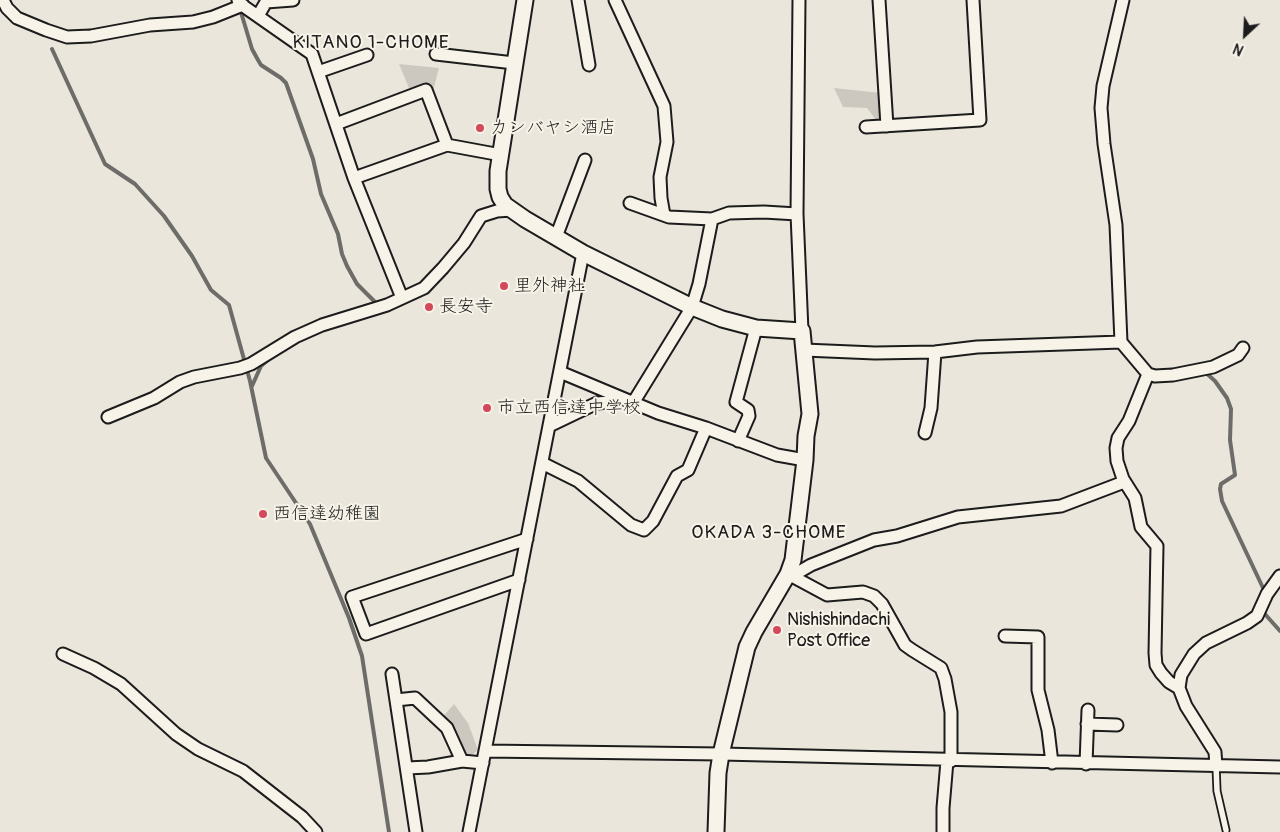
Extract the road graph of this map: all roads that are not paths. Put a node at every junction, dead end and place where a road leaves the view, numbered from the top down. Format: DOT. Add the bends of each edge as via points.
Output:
graph roads {
  1 [pos="3,0"];
  2 [pos="293,0"];
  3 [pos="524,0"];
  4 [pos="578,0"];
  5 [pos="615,0"];
  6 [pos="799,0"];
  7 [pos="879,0"];
  8 [pos="974,0"];
  9 [pos="1124,0"];
  10 [pos="241,3"];
  11 [pos="258,16"];
  12 [pos="367,54"];
  13 [pos="436,54"];
  14 [pos="514,63"];
  15 [pos="589,65"];
  16 [pos="318,72"];
  17 [pos="336,124"];
  18 [pos="887,126"];
  19 [pos="866,127"];
  20 [pos="447,145"];
  21 [pos="500,155"];
  22 [pos="585,160"];
  23 [pos="354,178"];
  24 [pos="630,203"];
  25 [pos="512,210"];
  26 [pos="797,214"];
  27 [pos="664,215"];
  28 [pos="712,219"];
  29 [pos="556,237"];
  30 [pos="584,253"];
  31 [pos="402,298"];
  32 [pos="692,307"];
  33 [pos="756,328"];
  34 [pos="802,331"];
  35 [pos="1121,342"];
  36 [pos="1243,348"];
  37 [pos="804,350"];
  38 [pos="935,352"];
  39 [pos="560,372"];
  40 [pos="1148,374"];
  41 [pos="621,398"];
  42 [pos="633,403"];
  43 [pos="108,417"];
  44 [pos="549,426"];
  45 [pos="706,428"];
  46 [pos="925,433"];
  47 [pos="738,440"];
  48 [pos="805,460"];
  49 [pos="542,463"];
  50 [pos="1124,482"];
  51 [pos="527,539"];
  52 [pos="790,575"];
  53 [pos="1280,576"];
  54 [pos="519,580"];
  55 [pos="1005,636"];
  56 [pos="63,654"];
  57 [pos="392,674"];
  58 [pos="1179,688"];
  59 [pos="396,700"];
  60 [pos="1088,710"];
  61 [pos="1088,724"];
  62 [pos="1117,726"];
  63 [pos="721,754"];
  64 [pos="484,757"];
  65 [pos="462,761"];
  66 [pos="949,761"];
  67 [pos="1052,763"];
  68 [pos="1086,764"];
  69 [pos="1216,766"];
  70 [pos="1280,767"];
  71 [pos="406,768"];
  72 [pos="1226,830"];
  73 [pos="316,832"];
  74 [pos="416,832"];
  75 [pos="469,832"];
  76 [pos="716,832"];
  77 [pos="943,832"];
  1 -- 10 [label="street" via="17,18 68,37 194,22"];
  2 -- 11 [label="street" via="266,2"];
  3 -- 14 [label="main road"];
  4 -- 15 [label="street"];
  5 -- 27 [label="street" via="664,106 668,142 660,178 660,198"];
  6 -- 26 [label="street"];
  7 -- 18 [label="street"];
  8 -- 18 [label="street" via="980,120"];
  9 -- 35 [label="street" via="1103,86 1101,108 1116,225"];
  10 -- 11 [label="street"];
  11 -- 16 [label="street" via="312,54"];
  12 -- 16 [label="street"];
  13 -- 14 [label="street"];
  14 -- 21 [label="main road"];
  16 -- 17 [label="street"];
  17 -- 20 [label="street" via="426,90"];
  17 -- 23 [label="street"];
  18 -- 19 [label="street"];
  20 -- 21 [label="street"];
  20 -- 23 [label="street"];
  21 -- 25 [label="main road" via="498,189 500,197"];
  22 -- 29 [label="street"];
  23 -- 31 [label="street"];
  24 -- 27 [label="street"];
  25 -- 29 [label="main road"];
  25 -- 31 [label="street" via="481,216 464,243 424,288"];
  26 -- 28 [label="street" via="729,213"];
  26 -- 34 [label="street"];
  27 -- 28 [label="street"];
  28 -- 32 [label="street"];
  29 -- 30 [label="main road"];
  30 -- 32 [label="main road"];
  30 -- 39 [label="street"];
  31 -- 43 [label="street" via="322,325 251,364 180,382 154,398"];
  32 -- 33 [label="main road"];
  32 -- 42 [label="street"];
  33 -- 34 [label="main road"];
  33 -- 47 [label="street" via="736,402 748,410 749,416"];
  34 -- 37 [label="main road"];
  35 -- 38 [label="street" via="977,347"];
  35 -- 40 [label="street"];
  36 -- 40 [label="street" via="1238,355 1213,367 1173,375"];
  37 -- 38 [label="street"];
  37 -- 48 [label="main road" via="810,414"];
  38 -- 46 [label="street" via="931,408"];
  39 -- 41 [label="street"];
  39 -- 44 [label="street"];
  40 -- 50 [label="street" via="1129,421 1118,438 1116,461"];
  41 -- 42 [label="street"];
  41 -- 44 [label="street" via="597,403"];
  42 -- 45 [label="street"];
  44 -- 49 [label="street"];
  45 -- 47 [label="street"];
  45 -- 49 [label="street" via="688,470 677,476 653,521 644,530 631,525 578,481"];
  47 -- 48 [label="street" via="777,456"];
  48 -- 52 [label="main road"];
  49 -- 51 [label="street"];
  50 -- 52 [label="street" via="1061,506 958,517 874,540"];
  50 -- 58 [label="street" via="1135,498 1141,527 1157,546 1156,665 1169,682"];
  51 -- 54 [label="street"];
  51 -- 54 [label="street" via="352,597 366,634"];
  52 -- 63 [label="main road" via="748,647"];
  52 -- 66 [label="street" via="827,595 863,592 874,596 905,645 941,668 951,712"];
  53 -- 58 [label="street" via="1257,616 1206,643 1194,654 1182,675"];
  54 -- 64 [label="street"];
  55 -- 67 [label="street" via="1038,637 1038,690"];
  56 -- 73 [label="street" via="121,684 176,734 243,771 302,817"];
  57 -- 59 [label="street"];
  58 -- 69 [label="street" via="1186,706 1215,752"];
  59 -- 65 [label="street" via="415,698 447,728"];
  59 -- 71 [label="street"];
  60 -- 61 [label="street"];
  61 -- 62 [label="street"];
  61 -- 68 [label="street"];
  63 -- 64 [label="street"];
  63 -- 66 [label="street"];
  63 -- 76 [label="main road"];
  64 -- 65 [label="street"];
  64 -- 75 [label="street"];
  65 -- 71 [label="street"];
  66 -- 67 [label="street"];
  66 -- 77 [label="street"];
  67 -- 68 [label="street"];
  68 -- 69 [label="street"];
  69 -- 70 [label="street"];
  69 -- 72 [label="lane" via="1217,792"];
  71 -- 74 [label="street"];
}
